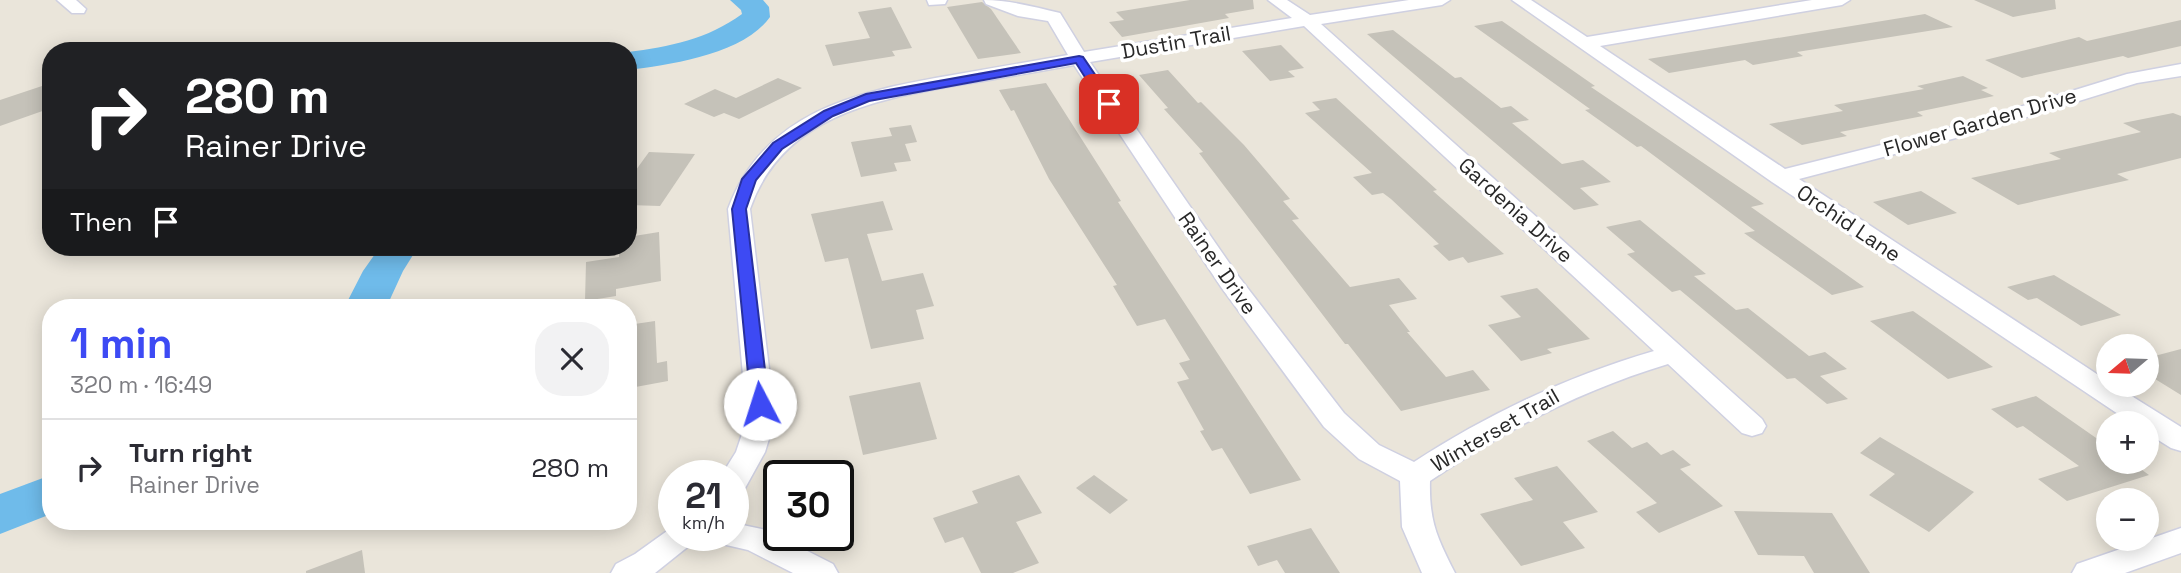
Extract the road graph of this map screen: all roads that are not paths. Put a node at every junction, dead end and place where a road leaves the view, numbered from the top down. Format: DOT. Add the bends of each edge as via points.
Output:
graph roads {
  1 [pos="992,0"];
  2 [pos="1276,0"];
  3 [pos="1442,0"];
  4 [pos="1520,0"];
  5 [pos="1842,0"];
  6 [pos="1055,9"];
  7 [pos="1309,22"];
  8 [pos="1583,43"];
  9 [pos="1079,59"];
  10 [pos="2181,70"];
  11 [pos="1780,177"];
  12 [pos="1673,354"];
  13 [pos="1752,426"];
  14 [pos="2181,441"];
  15 [pos="745,460"];
  16 [pos="1415,476"];
  17 [pos="749,538"];
  18 [pos="2181,540"];
  19 [pos="661,551"];
  20 [pos="627,573"];
  21 [pos="822,573"];
  22 [pos="1439,573"];
  23 [pos="2088,573"];
  1 -- 6 [label="street" via="1024,12"];
  2 -- 7 [label="street, Gardenia Drive"];
  3 -- 7 [label="street, Dustin Trail"];
  4 -- 8 [label="street, Orchid Lane"];
  5 -- 8 [label="street"];
  6 -- 9 [label="street, Rainer Drive"];
  7 -- 9 [label="street, Dustin Trail"];
  7 -- 12 [label="street, Gardenia Drive"];
  8 -- 11 [label="street, Orchid Lane"];
  9 -- 15 [label="street, Dustin Trail" via="866,98 802,128 761,163 743,191 739,209 761,419"];
  9 -- 16 [label="street, Rainer Drive" via="1230,282 1334,419 1368,452"];
  10 -- 11 [label="street, Flower Garden Drive" via="2134,78 1968,129"];
  11 -- 14 [label="street, Orchid Lane"];
  12 -- 13 [label="street, Gardenia Drive"];
  12 -- 16 [label="street, Winterset Trail" via="1563,391 1448,453"];
  16 -- 22 [label="street, Winterset Trail" via="1414,521 1423,549"];
  17 -- 21 [label="street"];
  18 -- 23 [label="street"];
  19 -- 20 [label="street"];
}
